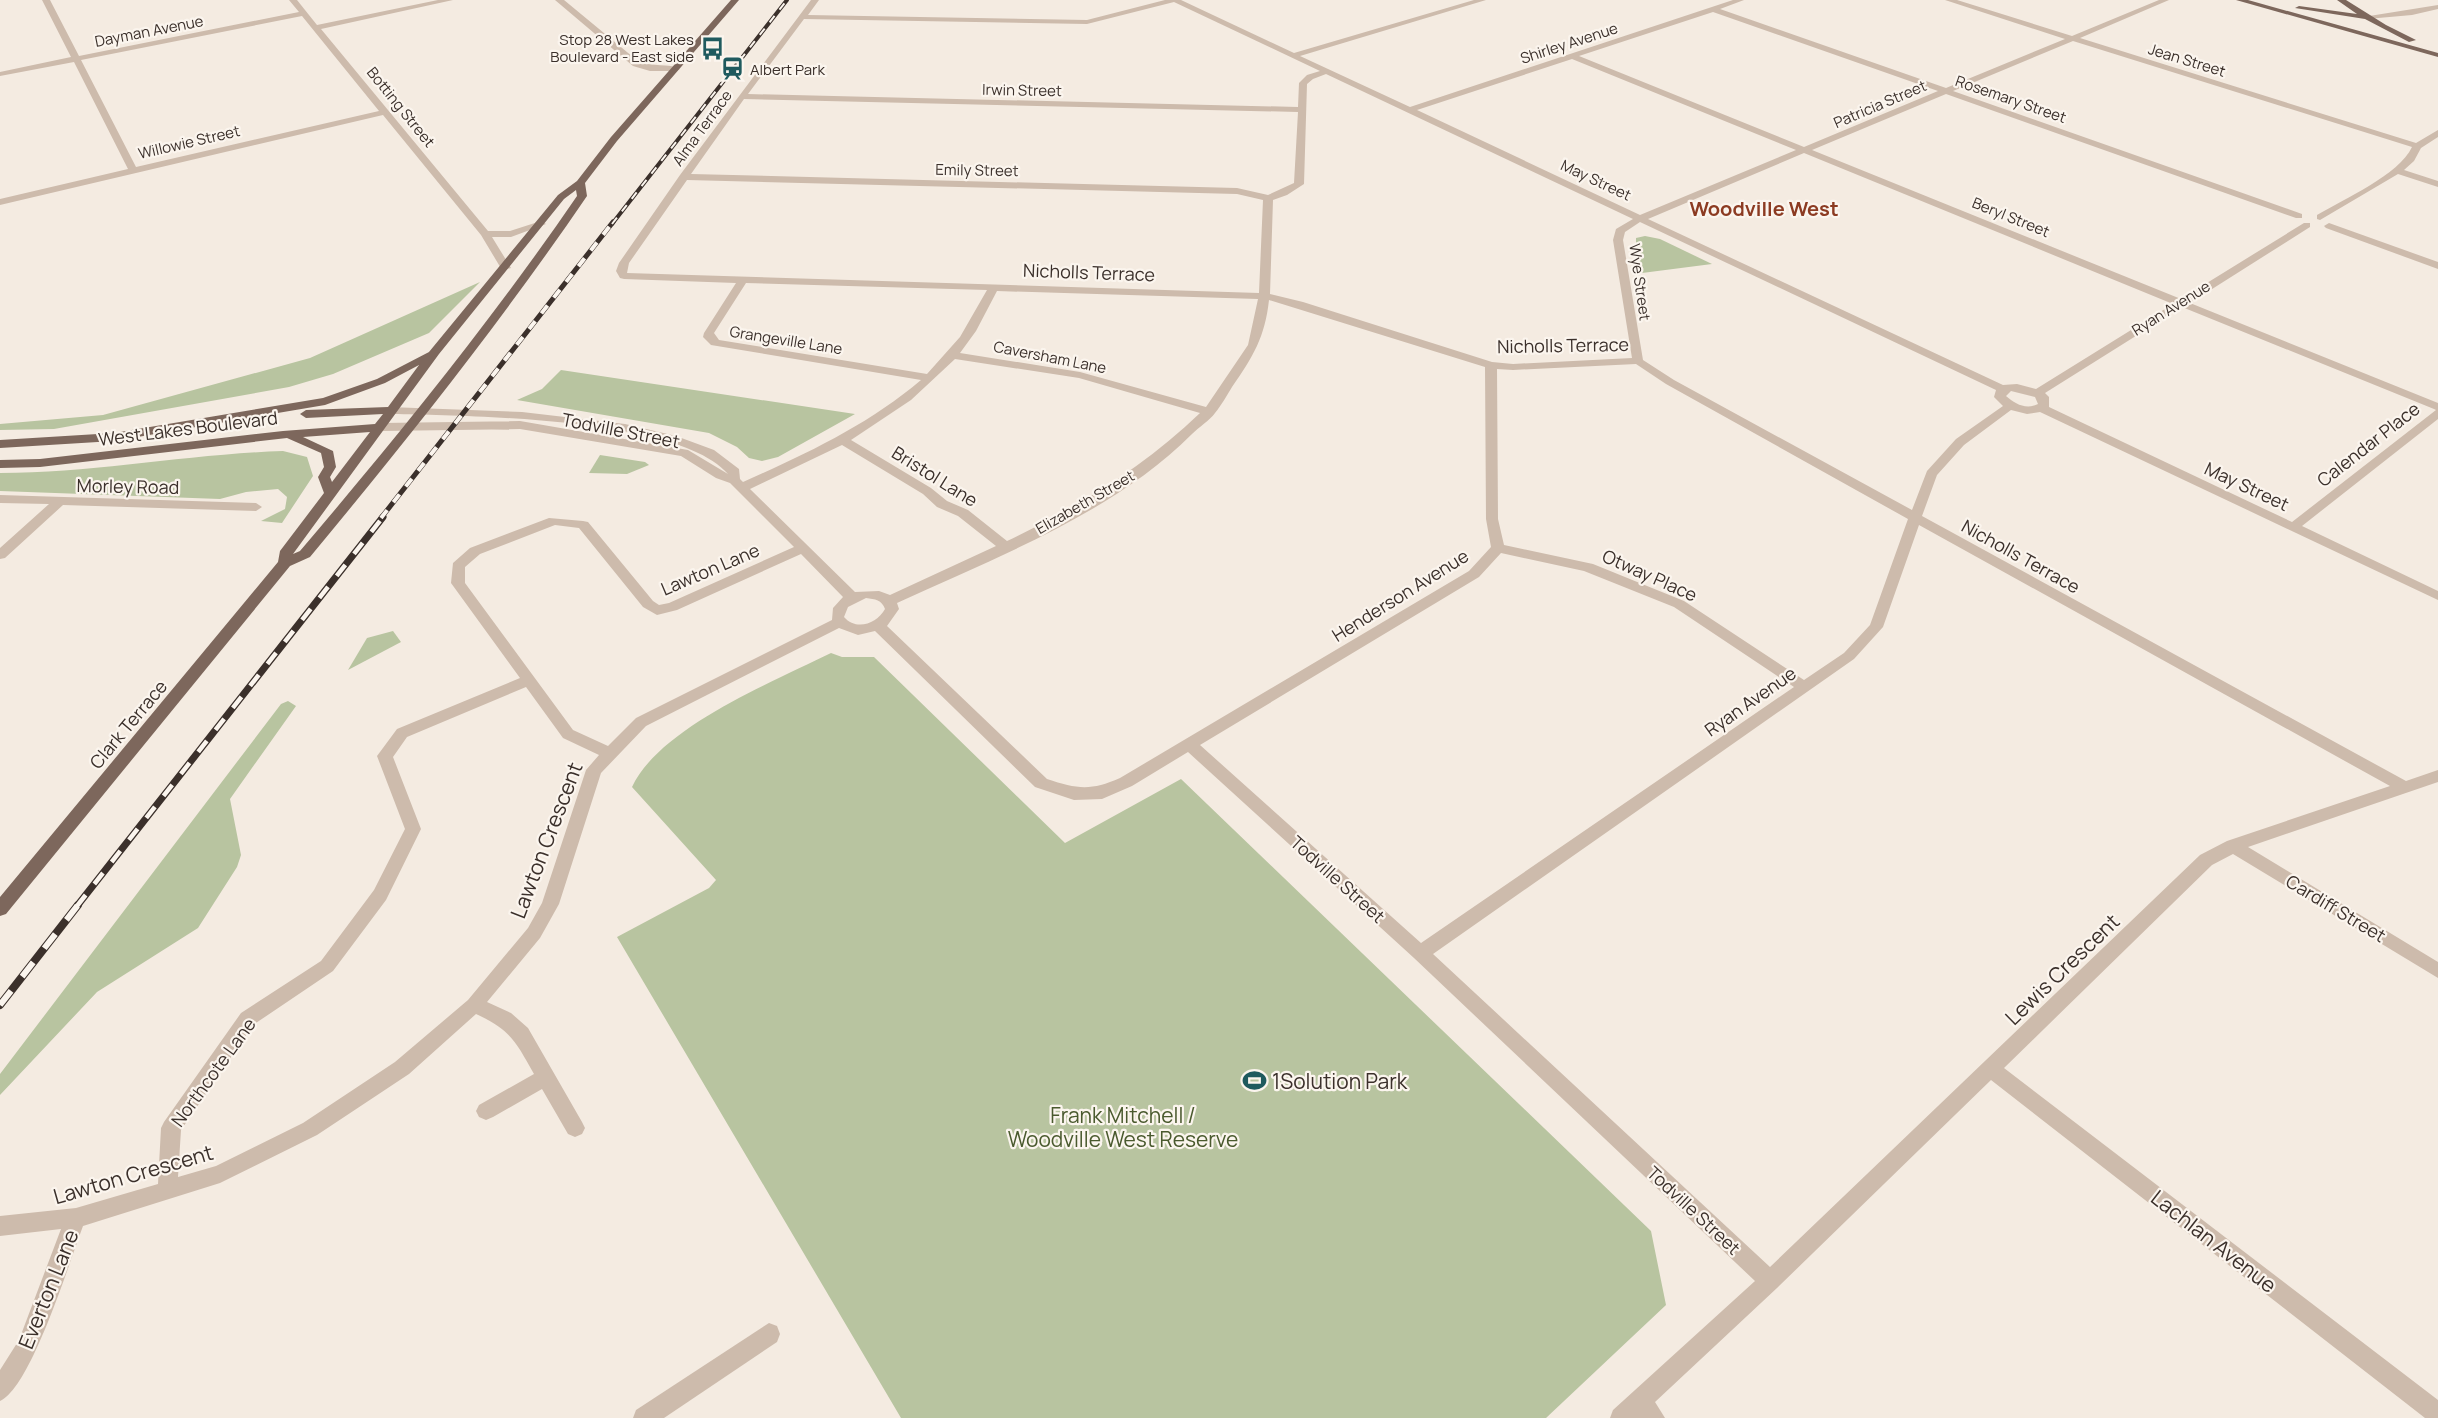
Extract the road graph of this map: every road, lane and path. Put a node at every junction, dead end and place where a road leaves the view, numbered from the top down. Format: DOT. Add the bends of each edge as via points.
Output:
graph roads {
  1 [pos="46,0"];
  2 [pos="293,0"];
  3 [pos="449,0"];
  4 [pos="559,0"];
  5 [pos="735,0"];
  6 [pos="815,0"];
  7 [pos="1174,0"];
  8 [pos="1482,0"];
  9 [pos="1717,0"];
  10 [pos="1740,0"];
  11 [pos="1949,0"];
  12 [pos="2165,0"];
  13 [pos="2240,0"];
  14 [pos="2263,0"];
  15 [pos="2338,2"];
  16 [pos="1728,4"];
  17 [pos="2293,7"];
  18 [pos="2438,7"];
  19 [pos="1713,9"];
  20 [pos="2281,12"];
  21 [pos="304,13"];
  22 [pos="2350,15"];
  23 [pos="802,17"];
  24 [pos="2371,19"];
  25 [pos="2358,21"];
  26 [pos="317,27"];
  27 [pos="2072,38"];
  28 [pos="2438,47"];
  29 [pos="2415,49"];
  30 [pos="2438,55"];
  31 [pos="1291,56"];
  32 [pos="1572,56"];
  33 [pos="76,59"];
  34 [pos="676,69"];
  35 [pos="1325,72"];
  36 [pos="0,74"];
  37 [pos="1945,91"];
  38 [pos="742,96"];
  39 [pos="1302,110"];
  40 [pos="1407,111"];
  41 [pos="385,112"];
  42 [pos="2438,133"];
  43 [pos="2417,146"];
  44 [pos="1804,150"];
  45 [pos="133,170"];
  46 [pos="2397,171"];
  47 [pos="683,177"];
  48 [pos="580,183"];
  49 [pos="2438,183"];
  50 [pos="1268,198"];
  51 [pos="0,201"];
  52 [pos="2299,216"];
  53 [pos="2320,217"];
  54 [pos="1639,219"];
  55 [pos="541,224"];
  56 [pos="2307,225"];
  57 [pos="2328,226"];
  58 [pos="485,234"];
  59 [pos="2438,266"];
  60 [pos="506,268"];
  61 [pos="624,276"];
  62 [pos="743,279"];
  63 [pos="993,288"];
  64 [pos="1265,296"];
  65 [pos="2180,302"];
  66 [pos="435,352"];
  67 [pos="952,355"];
  68 [pos="1638,361"];
  69 [pos="1491,365"];
  70 [pos="929,378"];
  71 [pos="2003,390"];
  72 [pos="2037,393"];
  73 [pos="2011,405"];
  74 [pos="2438,407"];
  75 [pos="2041,408"];
  76 [pos="393,410"];
  77 [pos="425,411"];
  78 [pos="1210,412"];
  79 [pos="489,413"];
  80 [pos="2438,413"];
  81 [pos="230,418"];
  82 [pos="481,423"];
  83 [pos="413,426"];
  84 [pos="381,427"];
  85 [pos="283,435"];
  86 [pos="843,440"];
  87 [pos="0,444"];
  88 [pos="0,464"];
  89 [pos="738,484"];
  90 [pos="329,491"];
  91 [pos="0,499"];
  92 [pos="59,502"];
  93 [pos="255,507"];
  94 [pos="1915,518"];
  95 [pos="2293,527"];
  96 [pos="1004,546"];
  97 [pos="1498,548"];
  98 [pos="802,549"];
  99 [pos="0,555"];
  100 [pos="285,563"];
  101 [pos="2438,596"];
  102 [pos="852,597"];
  103 [pos="889,601"];
  104 [pos="840,622"];
  105 [pos="878,626"];
  106 [pos="530,680"];
  107 [pos="1804,687"];
  108 [pos="1190,745"];
  109 [pos="608,753"];
  110 [pos="2438,776"];
  111 [pos="2404,787"];
  112 [pos="2233,846"];
  113 [pos="0,909"];
  114 [pos="1420,953"];
  115 [pos="2438,970"];
  116 [pos="474,1005"];
  117 [pos="1990,1069"];
  118 [pos="546,1077"];
  119 [pos="486,1111"];
  120 [pos="575,1128"];
  121 [pos="168,1192"];
  122 [pos="76,1218"];
  123 [pos="0,1226"];
  124 [pos="1770,1281"];
  125 [pos="769,1334"];
  126 [pos="0,1390"];
  127 [pos="1639,1401"];
  128 [pos="2438,1414"];
  129 [pos="644,1418"];
  130 [pos="1621,1418"];
  131 [pos="1654,1418"];
  1 -- 33 [label="street"];
  2 -- 21 [label="street, Botting Street"];
  3 -- 26 [label="street"];
  4 -- 34 [label="street" via="636,64 650,69"];
  5 -- 34 [label="main road, West Lakes Boulevard"];
  6 -- 23 [label="street, Alma Terrace"];
  7 -- 23 [label="street" via="1087,22"];
  7 -- 31 [label="street, May Street"];
  8 -- 31 [label="street"];
  9 -- 16 [label="street"];
  10 -- 16 [label="street, Shirley Avenue"];
  11 -- 27 [label="street, Jean Street"];
  12 -- 27 [label="street, Patricia Street"];
  13 -- 20 [label="main road"];
  14 -- 17 [label="main road"];
  15 -- 17 [label="main road"];
  15 -- 22 [label="main road"];
  15 -- 24 [label="main road"];
  16 -- 19 [label="street, Shirley Avenue"];
  17 -- 22 [label="main road"];
  18 -- 24 [label="street" via="2407,16"];
  19 -- 32 [label="street, Shirley Avenue"];
  19 -- 37 [label="street, Rosemary Street"];
  20 -- 25 [label="main road"];
  20 -- 29 [label="main road"];
  21 -- 26 [label="street, Botting Street"];
  21 -- 33 [label="street, Dayman Avenue"];
  22 -- 24 [label="main road"];
  22 -- 25 [label="main road"];
  23 -- 38 [label="street, Alma Terrace"];
  24 -- 25 [label="main road"];
  24 -- 28 [label="main road" via="2397,34"];
  25 -- 29 [label="main road"];
  26 -- 41 [label="street, Botting Street"];
  27 -- 37 [label="street, Patricia Street"];
  27 -- 43 [label="street, Jean Street"];
  29 -- 30 [label="main road"];
  31 -- 35 [label="street, May Street"];
  32 -- 40 [label="street, Shirley Avenue"];
  32 -- 44 [label="street, Beryl Street"];
  33 -- 36 [label="street, Dayman Avenue"];
  33 -- 45 [label="street"];
  34 -- 48 [label="main road, West Lakes Boulevard"];
  35 -- 39 [label="street" via="1303,83"];
  35 -- 40 [label="street, May Street"];
  37 -- 44 [label="street, Patricia Street"];
  37 -- 52 [label="street, Rosemary Street"];
  38 -- 39 [label="street, Irwin Street"];
  38 -- 47 [label="street, Alma Terrace"];
  39 -- 50 [label="street" via="1299,183"];
  40 -- 54 [label="street, May Street"];
  41 -- 45 [label="street, Willowie Street"];
  41 -- 58 [label="street, Botting Street"];
  42 -- 43 [label="street"];
  43 -- 46 [label="street"];
  44 -- 54 [label="street, Patricia Street"];
  44 -- 65 [label="street, Beryl Street"];
  45 -- 51 [label="street, Willowie Street"];
  46 -- 49 [label="street"];
  46 -- 53 [label="street"];
  47 -- 50 [label="street, Emily Street" via="1241,191"];
  47 -- 61 [label="street, Alma Terrace" via="624,263"];
  48 -- 55 [label="main road, West Lakes Boulevard" via="561,197"];
  48 -- 77 [label="main road, West Lakes Boulevard" via="582,196 545,252"];
  50 -- 64 [label="street, Elizabeth Street"];
  52 -- 53 [label="street"];
  52 -- 56 [label="street" via="2299,221"];
  53 -- 57 [label="street"];
  54 -- 68 [label="street, Wye Street" via="1620,231 1618,240"];
  54 -- 71 [label="street, May Street"];
  55 -- 58 [label="street" via="511,234"];
  55 -- 60 [label="main road, West Lakes Boulevard"];
  56 -- 57 [label="street"];
  56 -- 65 [label="street, Ryan Avenue"];
  57 -- 59 [label="street"];
  58 -- 60 [label="street, Botting Street"];
  60 -- 66 [label="main road, West Lakes Boulevard"];
  61 -- 62 [label="street, Nicholls Terrace"];
  62 -- 63 [label="street, Nicholls Terrace"];
  62 -- 70 [label="street, Grangeville Lane" via="709,333 714,343"];
  63 -- 64 [label="street, Nicholls Terrace"];
  63 -- 67 [label="street"];
  64 -- 69 [label="street, Nicholls Terrace"];
  64 -- 78 [label="street, Elizabeth Street" via="1254,343 1228,390"];
  65 -- 72 [label="street, Ryan Avenue"];
  65 -- 74 [label="street, Beryl Street"];
  66 -- 76 [label="main road, West Lakes Boulevard"];
  66 -- 81 [label="main road, West Lakes Boulevard" via="381,381 326,401"];
  67 -- 70 [label="street"];
  67 -- 78 [label="street, Caversham Lane" via="1080,375"];
  68 -- 69 [label="street, Nicholls Terrace"];
  68 -- 94 [label="street, Nicholls Terrace"];
  69 -- 97 [label="street" via="1492,519"];
  70 -- 86 [label="street"];
  71 -- 72 [label="street" via="2014,387"];
  71 -- 73 [label="street" via="2000,397"];
  72 -- 75 [label="street" via="2045,402"];
  73 -- 75 [label="street, May Street" via="2028,410"];
  73 -- 94 [label="street, Ryan Avenue" via="1960,442 1931,474"];
  75 -- 95 [label="street, May Street"];
  76 -- 77 [label="street, West Lakes Boulevard"];
  76 -- 81 [label="main road, West Lakes Boulevard" via="320,412 252,423"];
  76 -- 84 [label="main road, West Lakes Boulevard"];
  77 -- 79 [label="street, West Lakes Boulevard"];
  77 -- 83 [label="main road, West Lakes Boulevard"];
  78 -- 96 [label="street, Elizabeth Street" via="1125,482"];
  79 -- 89 [label="street, Todville Street" via="543,416 696,444 724,459 735,472"];
  80 -- 95 [label="street, Calendar Place"];
  81 -- 87 [label="main road, West Lakes Boulevard" via="114,437"];
  82 -- 83 [label="street, West Lakes Boulevard"];
  82 -- 89 [label="street, Todville Street" via="538,427 684,453 699,459 718,477"];
  83 -- 84 [label="street, West Lakes Boulevard"];
  83 -- 100 [label="main road, Clark Terrace" via="305,554"];
  84 -- 85 [label="main road, West Lakes Boulevard"];
  84 -- 90 [label="main road, Clark Terrace"];
  85 -- 88 [label="main road, West Lakes Boulevard" via="40,464"];
  85 -- 90 [label="main road" via="327,451 330,467 324,477"];
  86 -- 89 [label="street"];
  86 -- 96 [label="street, Bristol Lane" via="927,490 942,504 966,515"];
  89 -- 98 [label="street, Todville Street"];
  90 -- 100 [label="main road, Clark Terrace" via="287,551"];
  91 -- 92 [label="street, Morley Road"];
  92 -- 93 [label="street, Morley Road"];
  92 -- 99 [label="street"];
  94 -- 107 [label="street, Ryan Avenue" via="1876,627 1849,656"];
  94 -- 111 [label="street, Nicholls Terrace"];
  95 -- 101 [label="street, May Street"];
  96 -- 103 [label="street, Elizabeth Street"];
  97 -- 107 [label="street, Otway Place" via="1588,567 1679,604"];
  97 -- 108 [label="street, Henderson Avenue" via="1474,574"];
  98 -- 102 [label="street, Todville Street"];
  98 -- 106 [label="street, Lawton Lane" via="672,607 657,610 583,525 554,521 475,551 458,566 458,583"];
  100 -- 113 [label="main road, Clark Terrace"];
  102 -- 103 [label="street" via="870,594"];
  102 -- 104 [label="street" via="837,611"];
  103 -- 105 [label="street" via="892,612"];
  104 -- 105 [label="street" via="858,629"];
  104 -- 109 [label="street" via="641,722"];
  105 -- 108 [label="street" via="1041,783 1074,794 1102,794"];
  106 -- 109 [label="street, Lawton Crescent" via="568,734"];
  106 -- 121 [label="street, Northcote Lane" via="402,733 385,756 413,829 380,895 327,966 247,1019 171,1128"];
  107 -- 114 [label="street, Ryan Avenue"];
  108 -- 114 [label="street, Todville Street"];
  109 -- 116 [label="street, Lawton Crescent" via="594,770 550,904 534,933"];
  110 -- 111 [label="street, Lewis Crescent"];
  111 -- 112 [label="street, Lewis Crescent"];
  112 -- 115 [label="street, Cardiff Street"];
  112 -- 117 [label="street, Lewis Crescent" via="2206,860"];
  114 -- 124 [label="street, Todville Street"];
  116 -- 118 [label="street" via="505,1019 521,1034"];
  116 -- 121 [label="street, Lawton Crescent" via="402,1068 310,1129 220,1174"];
  117 -- 124 [label="street, Lewis Crescent"];
  117 -- 128 [label="street, Lachlan Avenue"];
  118 -- 119 [label="street"];
  118 -- 120 [label="street"];
  121 -- 122 [label="street, Lawton Crescent"];
  122 -- 123 [label="street, Lawton Crescent"];
  122 -- 126 [label="street, Everton Lane" via="27,1347"];
  124 -- 127 [label="street, Lewis Crescent"];
  125 -- 129 [label="street"];
  127 -- 130 [label="street, Lewis Crescent"];
  127 -- 131 [label="street"];
}
